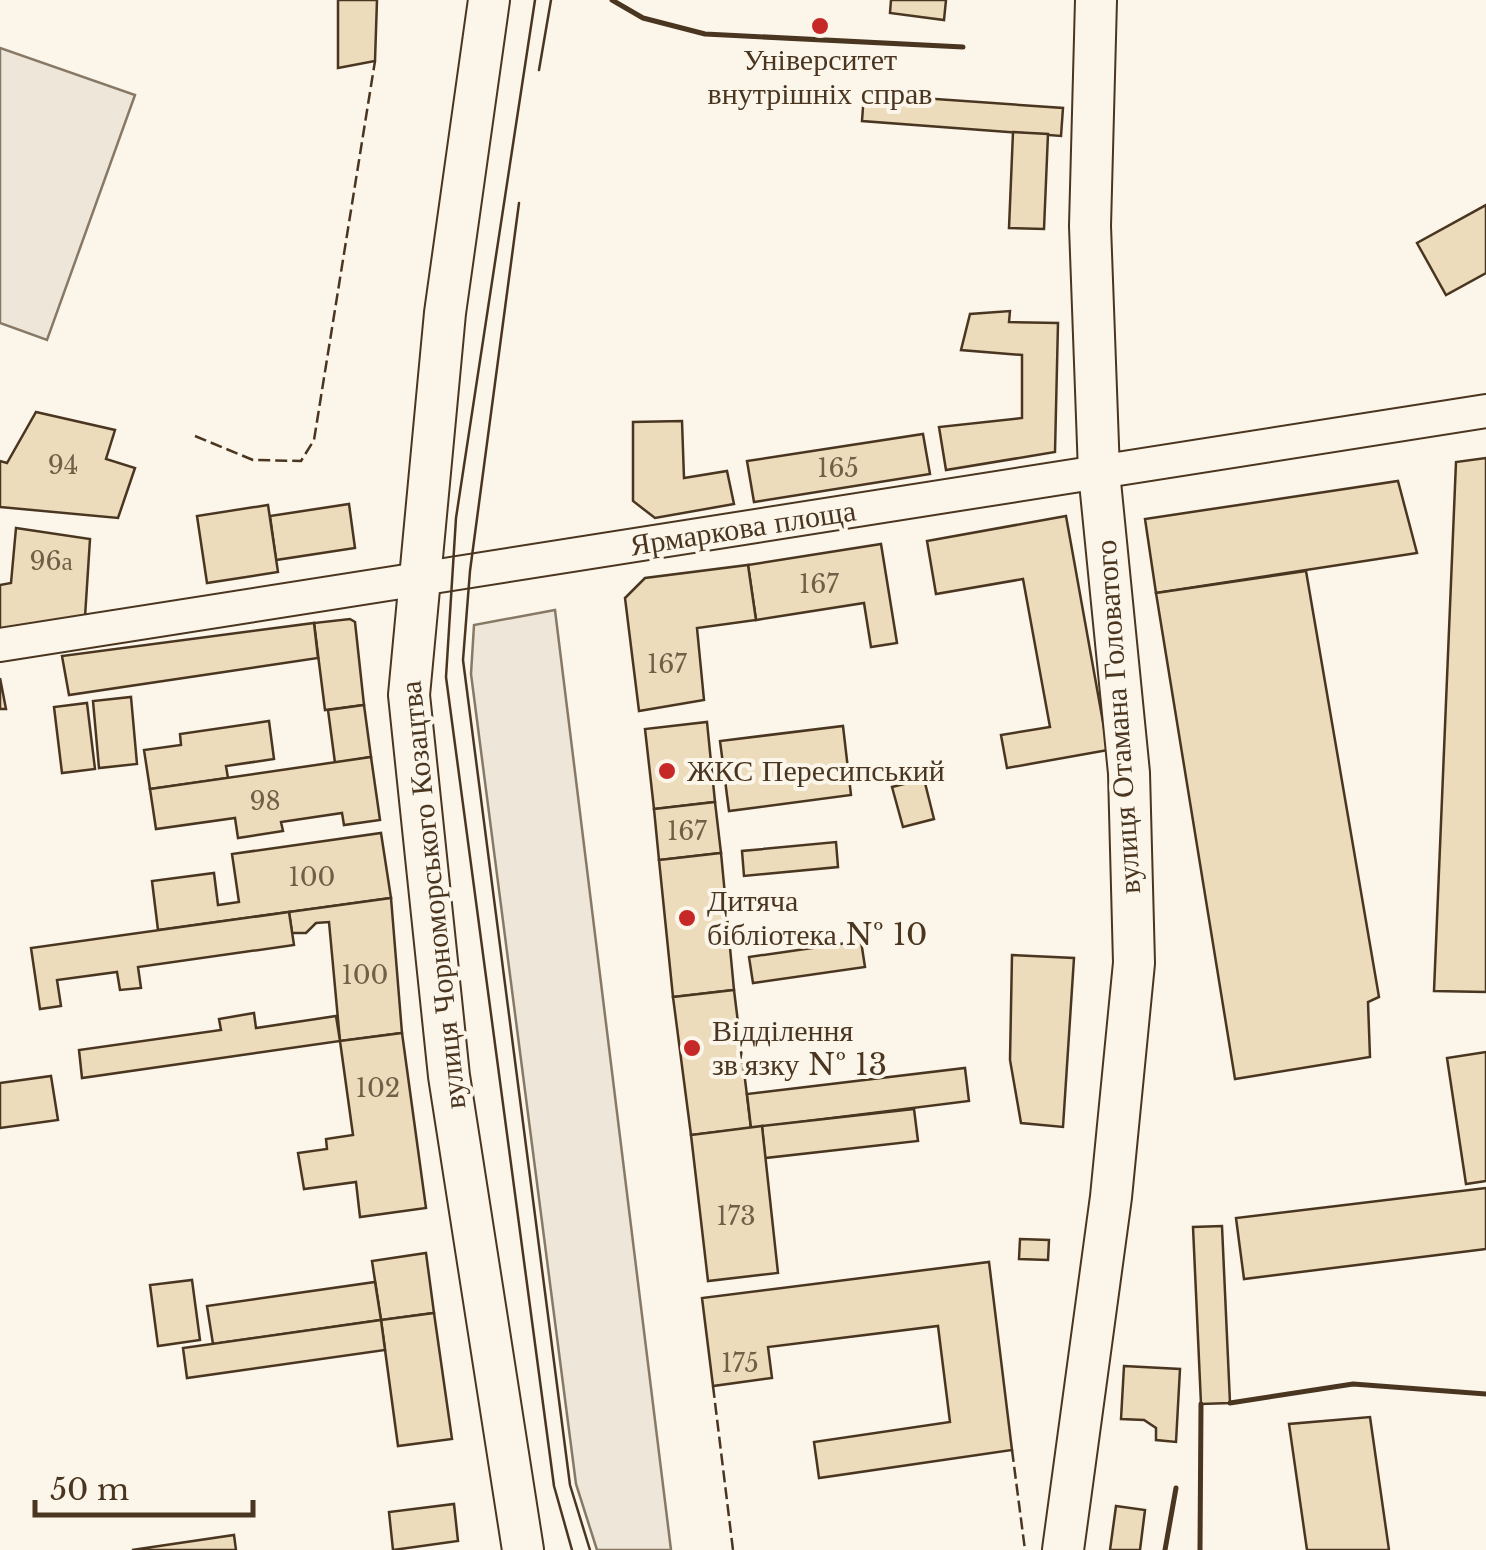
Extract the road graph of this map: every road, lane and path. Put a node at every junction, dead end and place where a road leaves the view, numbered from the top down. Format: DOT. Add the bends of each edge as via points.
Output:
graph roads {
  1 [pos="489,0"];
  2 [pos="1096,0"];
  3 [pos="1486,412"];
  4 [pos="1098,472"];
  5 [pos="418,578"];
  6 [pos="0,645"];
  7 [pos="523,1550"];
  8 [pos="1063,1550"];
  1 -- 5 [label="main road, вулиця Чорноморського Козацтва"];
  2 -- 4 [label="main road, вулиця Отамана Головатого" via="1090,226"];
  3 -- 4 [label="street, Ярмаркова площа"];
  4 -- 5 [label="street, Ярмаркова площа"];
  4 -- 8 [label="main road, вулиця Отамана Головатого" via="1129,773 1134,963 1111,1197"];
  5 -- 6 [label="street, Ярмаркова площа"];
  5 -- 7 [label="main road, вулиця Чорноморського Козацтва" via="409,695 449,1076"];
}
